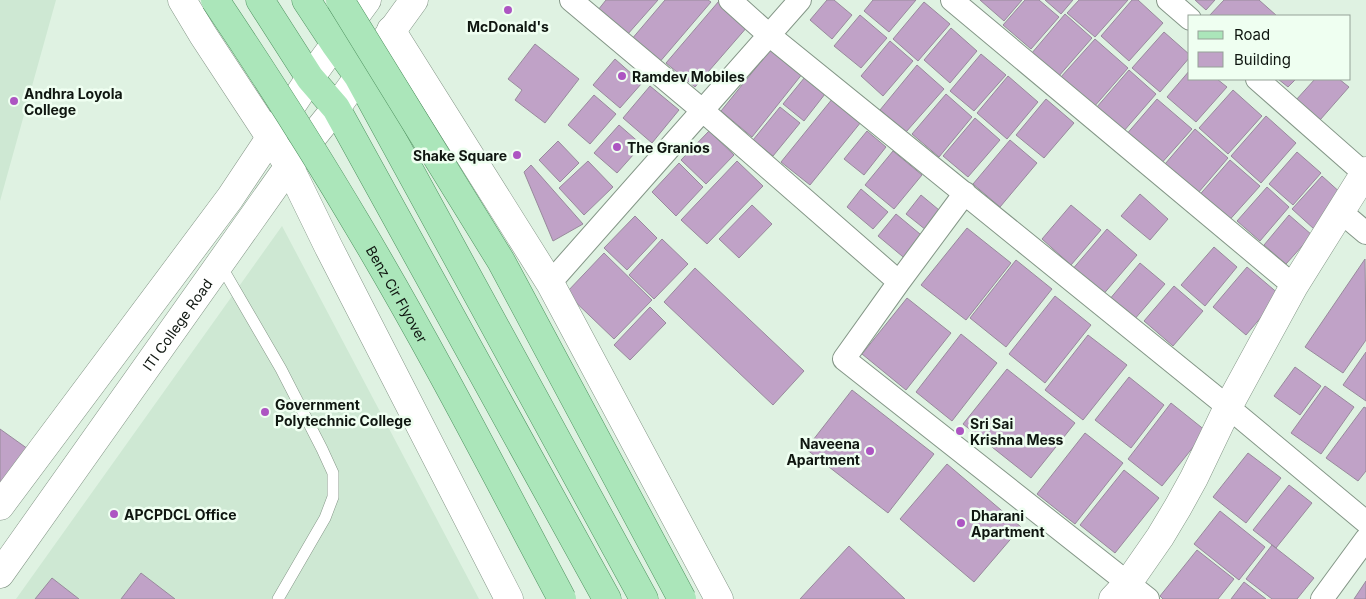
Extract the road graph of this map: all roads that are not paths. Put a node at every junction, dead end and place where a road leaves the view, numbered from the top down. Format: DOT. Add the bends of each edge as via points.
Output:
graph roads {
  1 [pos="182,0"];
  2 [pos="216,0"];
  3 [pos="260,0"];
  4 [pos="306,0"];
  5 [pos="340,0"];
  6 [pos="367,0"];
  7 [pos="414,0"];
  8 [pos="571,0"];
  9 [pos="730,0"];
  10 [pos="800,0"];
  11 [pos="952,0"];
  12 [pos="1168,0"];
  13 [pos="1188,17"];
  14 [pos="392,30"];
  15 [pos="769,35"];
  16 [pos="335,44"];
  17 [pos="358,76"];
  18 [pos="310,78"];
  19 [pos="1258,80"];
  20 [pos="336,108"];
  21 [pos="702,110"];
  22 [pos="270,137"];
  23 [pos="289,166"];
  24 [pos="1365,172"];
  25 [pos="965,193"];
  26 [pos="1340,212"];
  27 [pos="1366,233"];
  28 [pos="220,263"];
  29 [pos="899,282"];
  30 [pos="550,283"];
  31 [pos="1294,286"];
  32 [pos="1228,407"];
  33 [pos="0,506"];
  34 [pos="1366,522"];
  35 [pos="1366,539"];
  36 [pos="0,574"];
  37 [pos="1129,594"];
  38 [pos="278,599"];
  39 [pos="509,599"];
  40 [pos="562,599"];
  41 [pos="607,599"];
  42 [pos="644,599"];
  43 [pos="682,599"];
  44 [pos="719,599"];
  45 [pos="1322,599"];
  1 -- 22 [label="street"];
  2 -- 40 [label="main road, Benz Cir Flyover, bridge" via="357,224 439,367"];
  3 -- 18 [label="main road"];
  4 -- 16 [label="main road"];
  5 -- 43 [label="main road, bridge" via="501,261"];
  6 -- 16 [label="street"];
  7 -- 14 [label="street, ITI College Road"];
  8 -- 21 [label="street"];
  9 -- 15 [label="street"];
  10 -- 15 [label="street"];
  11 -- 31 [label="street"];
  12 -- 13 [label="street"];
  14 -- 17 [label="street, ITI College Road"];
  14 -- 30 [label="street"];
  15 -- 21 [label="street"];
  15 -- 25 [label="street"];
  16 -- 17 [label="main road"];
  16 -- 18 [label="street"];
  17 -- 20 [label="street, ITI College Road"];
  17 -- 42 [label="main road"];
  18 -- 20 [label="main road"];
  18 -- 22 [label="street"];
  19 -- 24 [label="street"];
  20 -- 23 [label="street, ITI College Road"];
  20 -- 41 [label="main road"];
  21 -- 29 [label="street"];
  21 -- 30 [label="street"];
  22 -- 23 [label="street"];
  22 -- 33 [label="street" via="230,198"];
  23 -- 28 [label="street, ITI College Road"];
  23 -- 39 [label="street"];
  24 -- 26 [label="street"];
  25 -- 29 [label="street"];
  25 -- 32 [label="street"];
  26 -- 27 [label="street"];
  26 -- 31 [label="street"];
  28 -- 36 [label="street, ITI College Road"];
  28 -- 38 [label="lane" via="281,368 333,473 334,497 325,518"];
  29 -- 37 [label="street" via="844,359"];
  30 -- 44 [label="street"];
  31 -- 32 [label="street"];
  32 -- 34 [label="street"];
  32 -- 37 [label="street" via="1194,478"];
  35 -- 45 [label="street"];
}
